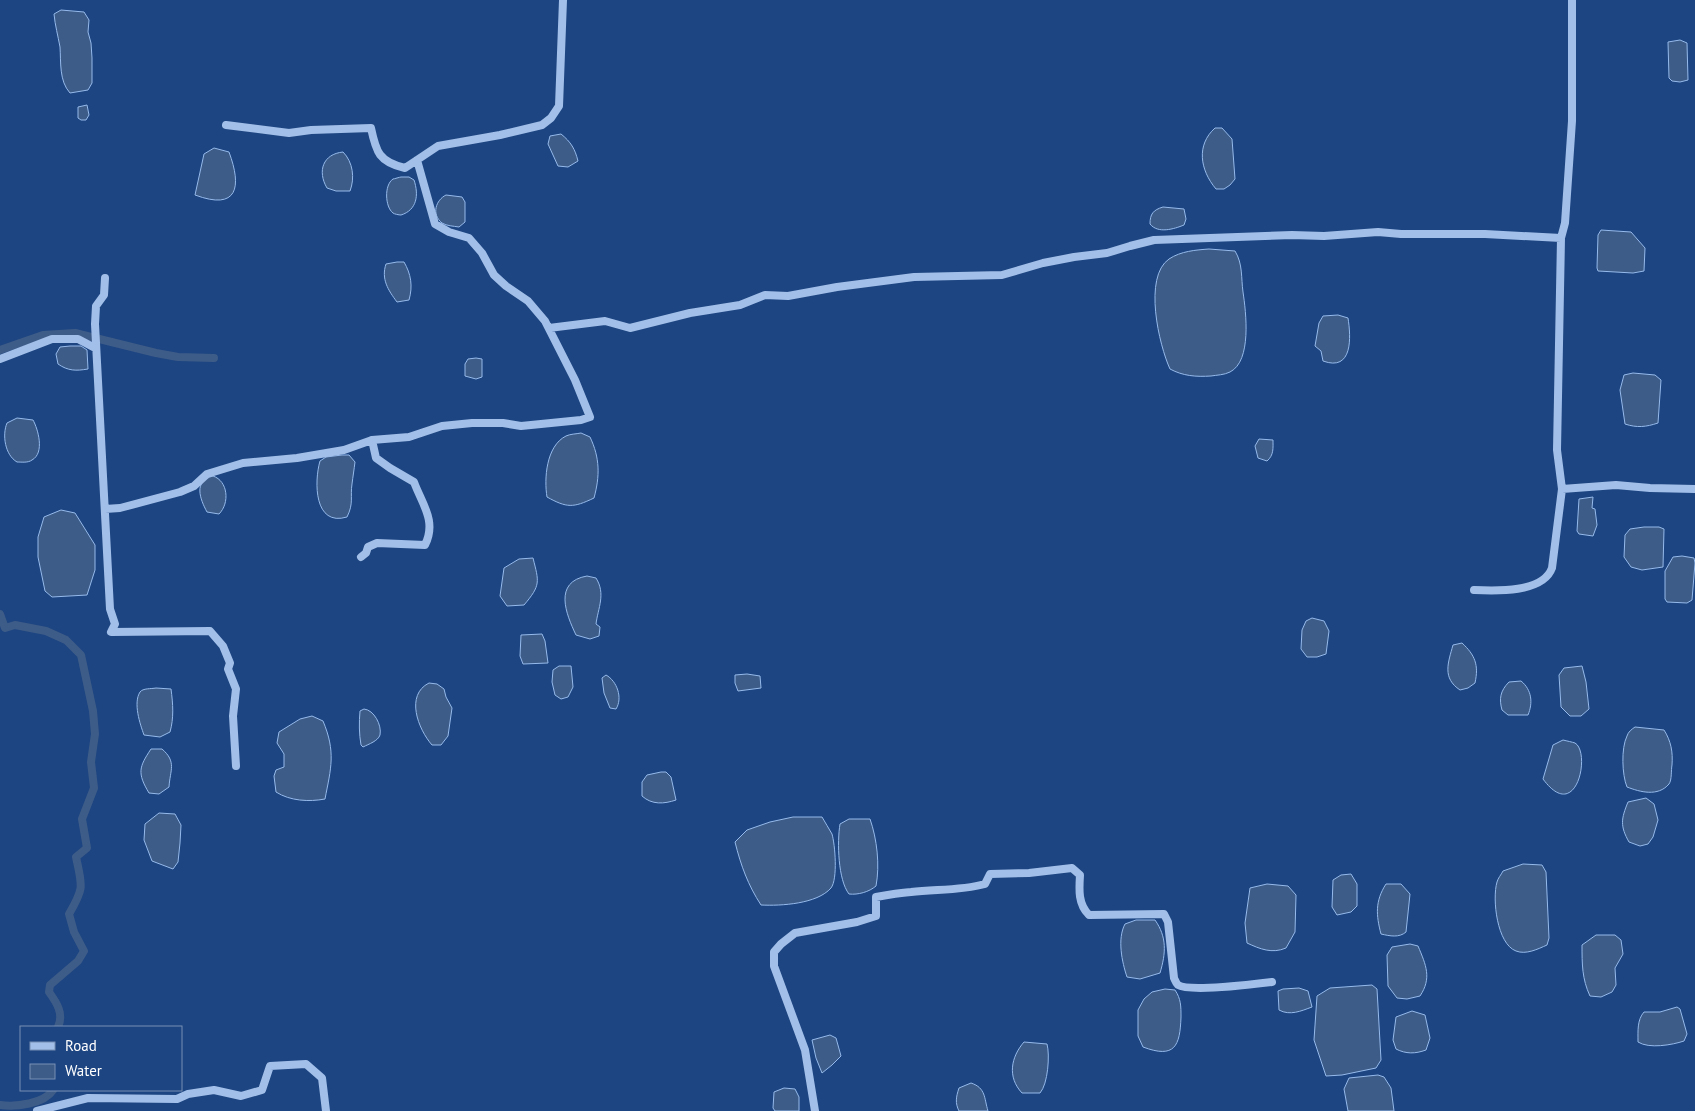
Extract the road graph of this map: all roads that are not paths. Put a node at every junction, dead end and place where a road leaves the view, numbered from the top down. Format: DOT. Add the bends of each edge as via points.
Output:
graph roads {
  1 [pos="563,0"];
  2 [pos="1572,0"];
  3 [pos="226,125"];
  4 [pos="417,160"];
  5 [pos="1561,238"];
  6 [pos="105,278"];
  7 [pos="549,328"];
  8 [pos="95,348"];
  9 [pos="0,360"];
  10 [pos="372,440"];
  11 [pos="1562,489"];
  12 [pos="1695,489"];
  13 [pos="105,509"];
  14 [pos="361,557"];
  15 [pos="1474,590"];
  16 [pos="236,766"];
  17 [pos="1272,982"];
  18 [pos="37,1111"];
  19 [pos="326,1111"];
  20 [pos="815,1111"];
  1 -- 4 [label="street" via="559,106 551,118 542,125 438,146"];
  2 -- 5 [label="street" via="1572,121 1565,223"];
  3 -- 4 [label="street" via="289,132 371,128 376,149 390,165 405,168"];
  4 -- 7 [label="street" via="435,224 470,238 494,275 528,301"];
  5 -- 7 [label="street" via="1378,232 1154,240 1002,275 914,277 788,296 765,295 740,305 630,328 605,321"];
  5 -- 11 [label="street" via="1557,450"];
  6 -- 8 [label="street" via="104,295 96,306"];
  7 -- 10 [label="street" via="590,417 521,426 503,423 442,426 409,437"];
  8 -- 9 [label="street" via="78,340 52,339"];
  8 -- 13 [label="street"];
  10 -- 13 [label="street" via="344,450 243,463 207,474 194,486 180,492"];
  10 -- 14 [label="street" via="376,458 414,482 429,516 429,536 425,545 376,543 368,546"];
  11 -- 12 [label="street" via="1616,484"];
  11 -- 15 [label="street" via="1550,575 1519,590"];
  13 -- 16 [label="street" via="110,609 115,624 111,632 210,631 223,646 236,689 232,716"];
  17 -- 20 [label="street" via="1201,988 1178,985 1174,978 1168,922 1164,914 1089,915 1083,909 1079,894 1080,874 1072,868 990,874 985,884 972,887 876,897 876,916 794,933 774,952 774,966 805,1050"];
  18 -- 19 [label="street" via="88,1098 177,1099 214,1090 241,1096 262,1090 270,1066 306,1064 322,1078"];
}
